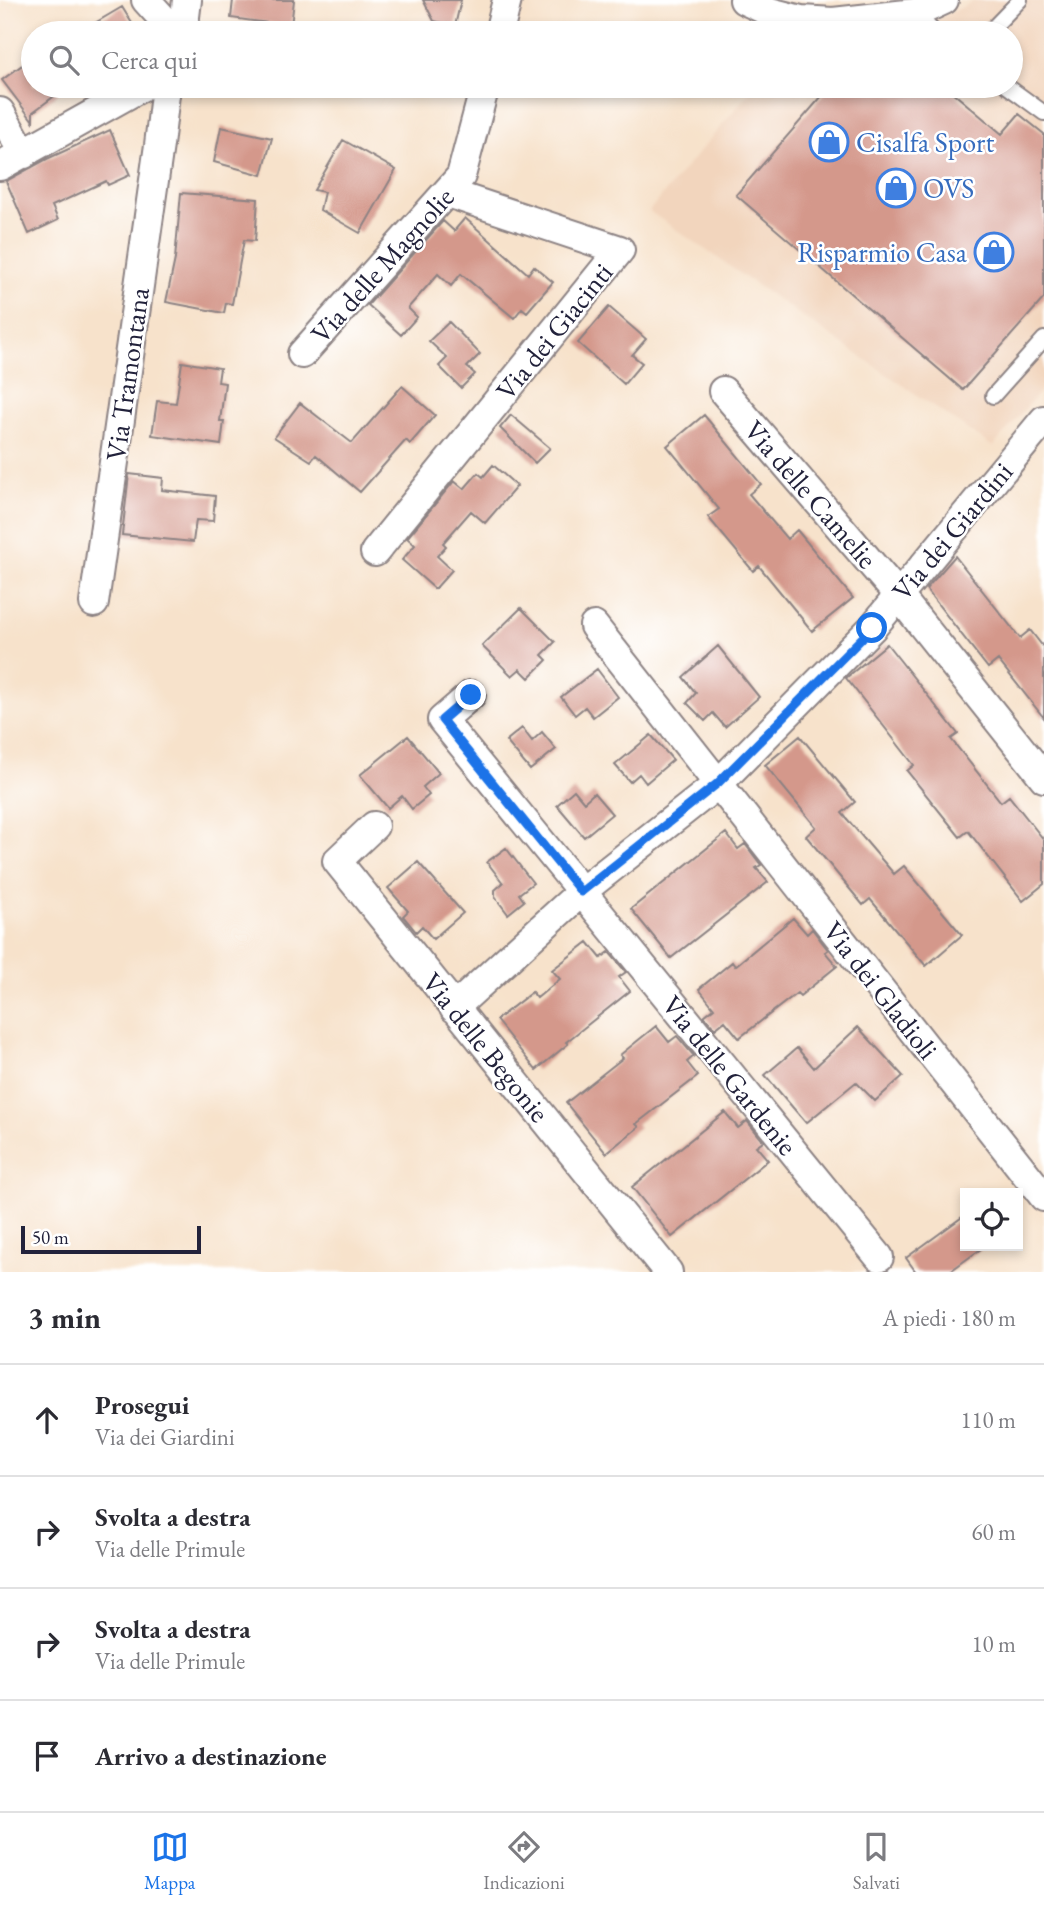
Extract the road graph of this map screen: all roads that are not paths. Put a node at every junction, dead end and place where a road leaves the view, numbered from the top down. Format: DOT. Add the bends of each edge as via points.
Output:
graph roads {
  1 [pos="146,0"];
  2 [pos="187,0"];
  3 [pos="507,0"];
  4 [pos="744,0"];
  5 [pos="944,0"];
  6 [pos="1020,0"];
  7 [pos="916,13"];
  8 [pos="165,21"];
  9 [pos="184,21"];
  10 [pos="502,21"];
  11 [pos="812,21"];
  12 [pos="853,21"];
  13 [pos="924,21"];
  14 [pos="1000,21"];
  15 [pos="122,98"];
  16 [pos="165,98"];
  17 [pos="481,98"];
  18 [pos="1023,98"];
  19 [pos="0,112"];
  20 [pos="1044,113"];
  21 [pos="12,160"];
  22 [pos="454,184"];
  23 [pos="1044,339"];
  24 [pos="302,354"];
  25 [pos="723,391"];
  26 [pos="993,396"];
  27 [pos="1044,420"];
  28 [pos="374,552"];
  29 [pos="899,596"];
  30 [pos="94,603"];
  31 [pos="594,626"];
  32 [pos="471,695"];
  33 [pos="1044,778"];
  34 [pos="718,783"];
  35 [pos="374,826"];
  36 [pos="581,892"];
  37 [pos="454,1008"];
  38 [pos="1044,1197"];
  39 [pos="879,1257"];
  40 [pos="668,1272"];
  1 -- 8 [label="street"];
  2 -- 9 [label="street"];
  3 -- 10 [label="street"];
  4 -- 11 [label="street" via="770,12"];
  5 -- 7 [label="street"];
  6 -- 14 [label="lane"];
  7 -- 12 [label="street"];
  7 -- 13 [label="lane"];
  15 -- 21 [label="street"];
  16 -- 30 [label="street, Via Tramontana"];
  17 -- 22 [label="street"];
  18 -- 20 [label="lane"];
  19 -- 21 [label="street"];
  22 -- 24 [label="street, Via delle Magnolie"];
  22 -- 28 [label="street, Via dei Giacinti" via="620,250"];
  23 -- 26 [label="lane"];
  25 -- 29 [label="street, Via delle Camelie"];
  27 -- 29 [label="street, Via dei Giardini"];
  29 -- 33 [label="street, Via delle Camelie"];
  29 -- 34 [label="street, Via dei Giardini"];
  31 -- 34 [label="street, Via dei Gladioli"];
  32 -- 36 [label="street, Via delle Gardenie" via="442,720"];
  34 -- 36 [label="street, Via dei Giardini"];
  34 -- 38 [label="street, Via dei Gladioli"];
  35 -- 37 [label="street, Via delle Begonie" via="337,861"];
  36 -- 37 [label="street, Via dei Giardini"];
  36 -- 39 [label="street, Via delle Gardenie"];
  37 -- 40 [label="street, Via delle Begonie"];
}
